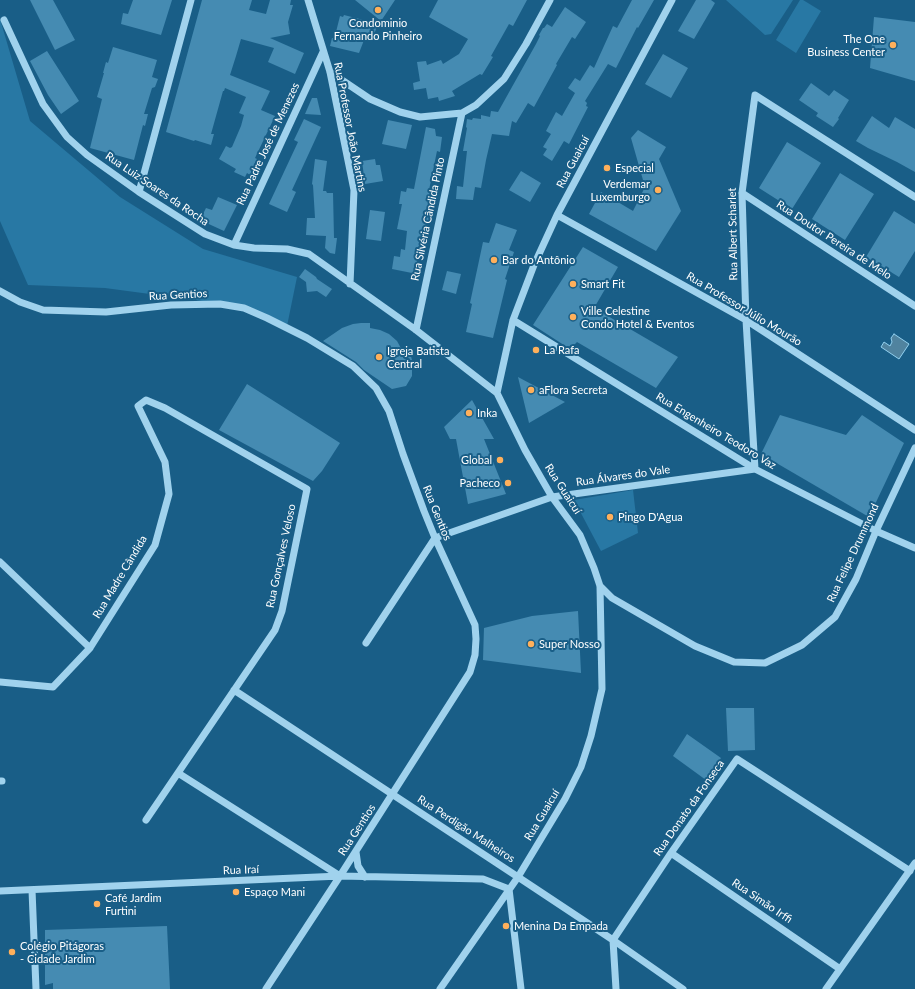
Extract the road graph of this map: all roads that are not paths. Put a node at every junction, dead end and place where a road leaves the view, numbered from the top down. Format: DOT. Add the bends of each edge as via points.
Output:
graph roads {
  1 [pos="190,0"];
  2 [pos="308,0"];
  3 [pos="550,0"];
  4 [pos="672,0"];
  5 [pos="4,20"];
  6 [pos="323,52"];
  7 [pos="330,72"];
  8 [pos="462,112"];
  9 [pos="139,192"];
  10 [pos="742,193"];
  11 [pos="915,197"];
  12 [pos="557,215"];
  13 [pos="234,245"];
  14 [pos="350,284"];
  15 [pos="0,291"];
  16 [pos="915,306"];
  17 [pos="513,320"];
  18 [pos="746,320"];
  19 [pos="416,330"];
  20 [pos="497,393"];
  21 [pos="146,400"];
  22 [pos="915,430"];
  23 [pos="915,448"];
  24 [pos="755,469"];
  25 [pos="552,496"];
  26 [pos="876,531"];
  27 [pos="435,538"];
  28 [pos="915,548"];
  29 [pos="0,562"];
  30 [pos="600,586"];
  31 [pos="366,643"];
  32 [pos="90,648"];
  33 [pos="0,682"];
  34 [pos="234,690"];
  35 [pos="178,773"];
  36 [pos="393,794"];
  37 [pos="146,820"];
  38 [pos="356,852"];
  39 [pos="671,853"];
  40 [pos="915,863"];
  41 [pos="910,870"];
  42 [pos="340,876"];
  43 [pos="365,877"];
  44 [pos="518,877"];
  45 [pos="509,889"];
  46 [pos="32,890"];
  47 [pos="0,891"];
  48 [pos="613,940"];
  49 [pos="840,968"];
  50 [pos="36,989"];
  51 [pos="266,989"];
  52 [pos="440,989"];
  53 [pos="521,989"];
  54 [pos="616,989"];
  55 [pos="683,989"];
  56 [pos="826,989"];
  1 -- 9 [label="street"];
  2 -- 6 [label="street, Rua Professor João Martins"];
  3 -- 8 [label="street" via="504,79 476,105"];
  4 -- 12 [label="street, Rua Guaicuí"];
  5 -- 9 [label="street, Rua Luiz Soares da Rocha" via="43,104 67,137 87,155"];
  6 -- 7 [label="street, Rua Professor João Martins"];
  6 -- 13 [label="street, Rua Padre José de Menezes"];
  7 -- 8 [label="street" via="370,99 400,112 420,117"];
  7 -- 14 [label="street, Rua Professor João Martins" via="354,190"];
  8 -- 19 [label="street, Rua Silvéria Cândida Pinto"];
  9 -- 13 [label="street, Rua Luiz Soares da Rocha" via="205,234"];
  10 -- 11 [label="street, Rua Albert Scharlet" via="755,95"];
  10 -- 16 [label="street, Rua Doutor Pereira de Melo"];
  10 -- 18 [label="street, Rua Albert Scharlet"];
  12 -- 17 [label="street, Rua Guaicuí"];
  12 -- 18 [label="street, Rua Professor Júlio Mourão"];
  13 -- 14 [label="street, Rua Luiz Soares da Rocha" via="287,249 309,254"];
  14 -- 19 [label="street, Rua Luiz Soares da Rocha"];
  15 -- 27 [label="street, Rua Gentios" via="43,310 106,312 171,305 220,304 244,308 307,338 353,366 376,388 389,411"];
  17 -- 20 [label="street, Rua Guaicuí"];
  17 -- 24 [label="street, Rua Engenheiro Teodoro Vaz"];
  18 -- 22 [label="street, Rua Professor Júlio Mourão"];
  18 -- 24 [label="street, Rua Albert Scharlet"];
  19 -- 20 [label="street, Rua Luiz Soares da Rocha"];
  20 -- 25 [label="street, Rua Guaicuí" via="525,450"];
  21 -- 32 [label="street, Rua Madre Cândida" via="138,406 165,462 169,494 155,545"];
  21 -- 34 [label="street, Rua Gonçalves Veloso" via="165,408 307,489 282,611 275,630"];
  23 -- 26 [label="street, Rua Felipe Drummond"];
  24 -- 25 [label="street, Rua Álvares do Vale"];
  24 -- 26 [label="street, Rua Engenheiro Teodoro Vaz"];
  25 -- 27 [label="street, Rua Álvares do Vale"];
  25 -- 30 [label="street, Rua Guaicuí" via="580,535"];
  26 -- 28 [label="street, Rua Engenheiro Teodoro Vaz"];
  26 -- 30 [label="street, Rua Felipe Drummond" via="856,579 835,617 802,645 765,663 734,662 695,646 612,598"];
  27 -- 31 [label="street"];
  27 -- 36 [label="street, Rua Gentios" via="475,625 475,656 470,672"];
  29 -- 32 [label="street"];
  30 -- 44 [label="street, Rua Guaicuí" via="602,689 591,736 581,767 565,799"];
  32 -- 33 [label="street, Rua Madre Cândida" via="53,687"];
  34 -- 35 [label="street, Rua Gonçalves Veloso"];
  34 -- 36 [label="street, Rua Perdigão Malheiros"];
  35 -- 37 [label="street, Rua Gonçalves Veloso"];
  35 -- 42 [label="street"];
  36 -- 38 [label="street, Rua Gentios"];
  36 -- 44 [label="street, Rua Perdigão Malheiros"];
  38 -- 42 [label="street, Rua Gentios"];
  38 -- 43 [label="street" via="358,866"];
  39 -- 41 [label="street, Rua Donato da Fonseca" via="737,759"];
  39 -- 48 [label="street, Rua Donato da Fonseca"];
  39 -- 49 [label="street, Rua Simão Irffi"];
  40 -- 41 [label="street"];
  41 -- 49 [label="street"];
  42 -- 43 [label="street, Rua Iraí"];
  42 -- 46 [label="street, Rua Iraí"];
  42 -- 51 [label="street, Rua Gentios"];
  43 -- 45 [label="street, Rua Iraí" via="483,879"];
  44 -- 45 [label="street, Rua Guaicuí"];
  44 -- 48 [label="street, Rua Perdigão Malheiros"];
  45 -- 52 [label="street, Rua Guaicuí"];
  45 -- 53 [label="street"];
  46 -- 47 [label="street, Rua Iraí"];
  46 -- 50 [label="street"];
  48 -- 54 [label="street"];
  48 -- 55 [label="street, Rua Perdigão Malheiros"];
  49 -- 56 [label="street"];
}
